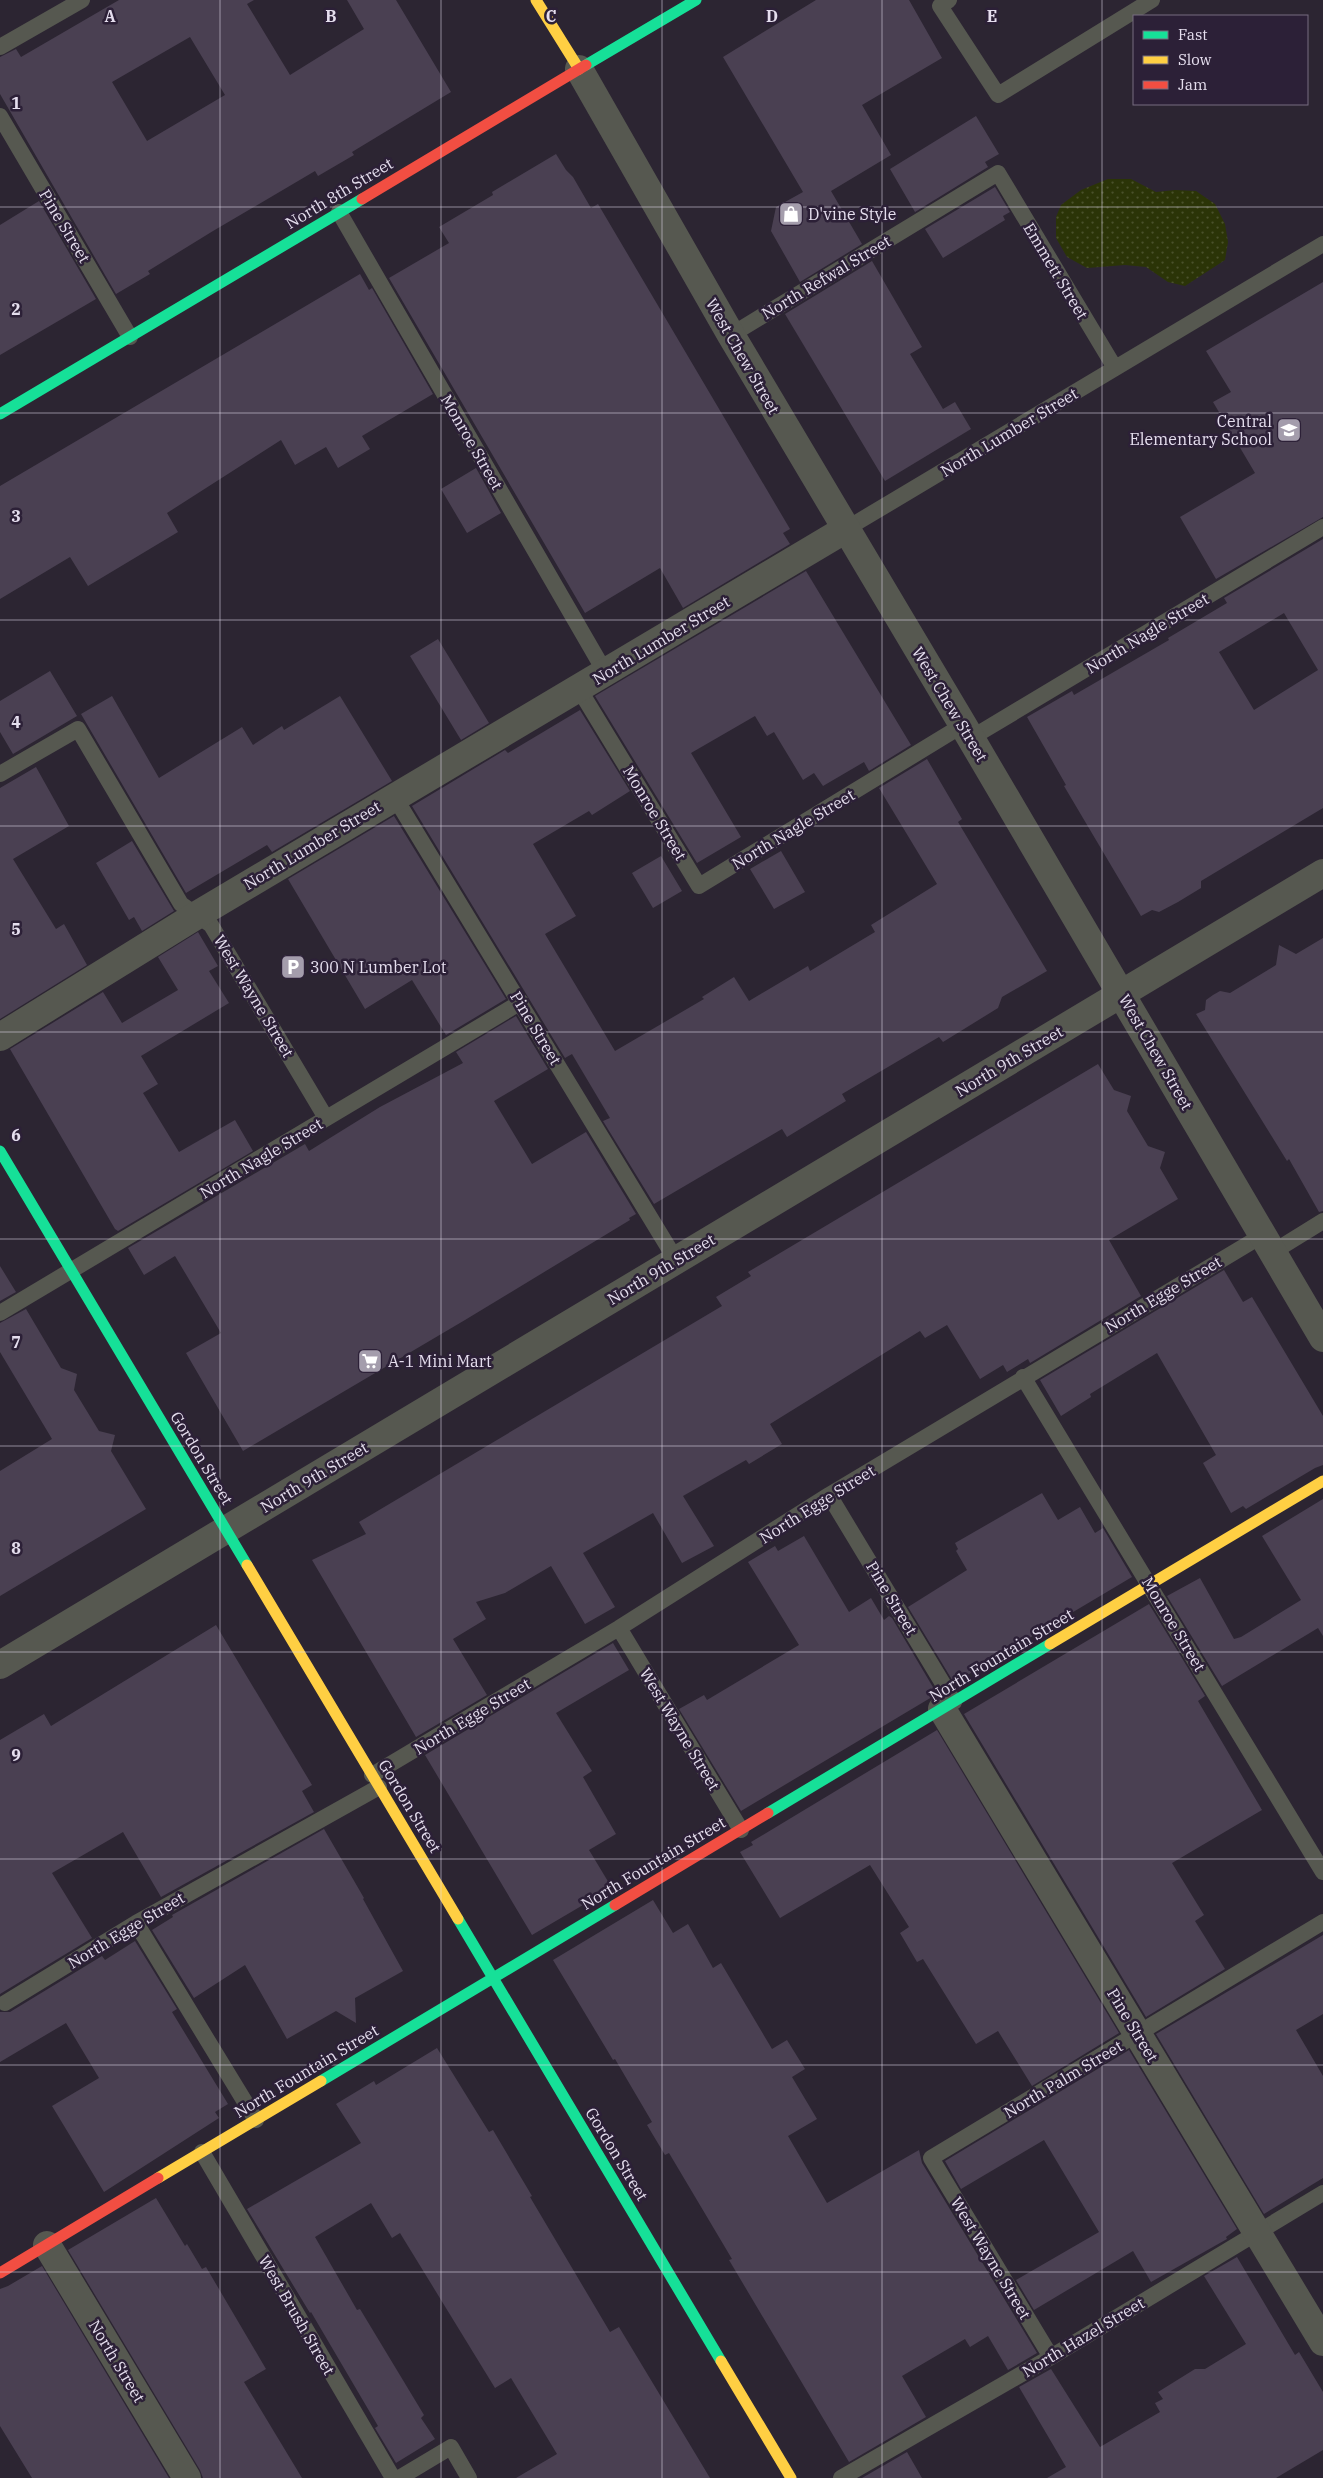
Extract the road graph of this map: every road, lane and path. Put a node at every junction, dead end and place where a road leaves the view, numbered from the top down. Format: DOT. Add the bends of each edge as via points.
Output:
graph roads {
  1 [pos="82,0"];
  2 [pos="536,0"];
  3 [pos="696,0"];
  4 [pos="949,0"];
  5 [pos="1152,0"];
  6 [pos="0,47"];
  7 [pos="578,69"];
  8 [pos="0,116"];
  9 [pos="998,173"];
  10 [pos="340,212"];
  11 [pos="1323,244"];
  12 [pos="731,335"];
  13 [pos="130,337"];
  14 [pos="1115,368"];
  15 [pos="0,414"];
  16 [pos="1323,527"];
  17 [pos="846,529"];
  18 [pos="605,672"];
  19 [pos="579,689"];
  20 [pos="967,731"];
  21 [pos="0,774"];
  22 [pos="394,796"];
  23 [pos="1323,873"];
  24 [pos="699,886"];
  25 [pos="197,914"];
  26 [pos="1122,993"];
  27 [pos="521,1002"];
  28 [pos="0,1037"];
  29 [pos="326,1118"];
  30 [pos="0,1151"];
  31 [pos="1323,1221"];
  32 [pos="1268,1244"];
  33 [pos="676,1260"];
  34 [pos="71,1270"];
  35 [pos="0,1313"];
  36 [pos="1323,1338"];
  37 [pos="1023,1377"];
  38 [pos="1323,1481"];
  39 [pos="829,1495"];
  40 [pos="226,1530"];
  41 [pos="1150,1584"];
  42 [pos="619,1628"];
  43 [pos="0,1665"];
  44 [pos="948,1706"];
  45 [pos="376,1781"];
  46 [pos="741,1830"];
  47 [pos="1323,1872"];
  48 [pos="1323,1922"];
  49 [pos="136,1923"];
  50 [pos="493,1978"];
  51 [pos="6,2003"];
  52 [pos="1139,2034"];
  53 [pos="256,2120"];
  54 [pos="202,2152"];
  55 [pos="931,2158"];
  56 [pos="1323,2193"];
  57 [pos="1257,2233"];
  58 [pos="47,2245"];
  59 [pos="0,2273"];
  60 [pos="1323,2342"];
  61 [pos="1051,2357"];
  62 [pos="188,2478"];
  63 [pos="393,2478"];
  64 [pos="399,2478"];
  65 [pos="469,2478"];
  66 [pos="791,2478"];
  67 [pos="842,2478"];
  1 -- 6 [label="lane"];
  2 -- 7 [label="street"];
  3 -- 7 [label="street, North 8th Street"];
  4 -- 5 [label="lane" via="940,6 998,95"];
  7 -- 10 [label="street, North 8th Street"];
  7 -- 12 [label="street, West Chew Street"];
  8 -- 13 [label="lane, Pine Street"];
  9 -- 12 [label="lane, North Refwal Street"];
  9 -- 14 [label="lane, Emmett Street"];
  10 -- 13 [label="street, North 8th Street"];
  10 -- 18 [label="lane, Monroe Street"];
  11 -- 14 [label="lane, North Lumber Street"];
  12 -- 17 [label="street, West Chew Street"];
  13 -- 15 [label="street, North 8th Street"];
  14 -- 17 [label="lane, North Lumber Street"];
  16 -- 20 [label="lane, North Nagle Street"];
  17 -- 18 [label="street, North Lumber Street"];
  17 -- 20 [label="street, West Chew Street"];
  18 -- 19 [label="street, North Lumber Street"];
  19 -- 22 [label="street, North Lumber Street"];
  19 -- 24 [label="lane, Monroe Street"];
  20 -- 24 [label="lane, North Nagle Street"];
  20 -- 26 [label="street, West Chew Street"];
  21 -- 25 [label="lane, West Wayne Street" via="78,729 181,904"];
  22 -- 25 [label="street, North Lumber Street"];
  22 -- 27 [label="lane, Pine Street"];
  23 -- 26 [label="street, North 9th Street"];
  25 -- 28 [label="street, North Lumber Street"];
  25 -- 29 [label="lane, West Wayne Street" via="211,925"];
  26 -- 32 [label="street, West Chew Street"];
  26 -- 33 [label="street, North 9th Street"];
  27 -- 29 [label="lane, North Nagle Street"];
  27 -- 33 [label="lane, Pine Street"];
  29 -- 34 [label="lane, North Nagle Street"];
  30 -- 34 [label="street, Gordon Street"];
  31 -- 32 [label="lane, North Egge Street"];
  32 -- 36 [label="street, West Chew Street"];
  32 -- 37 [label="lane, North Egge Street"];
  33 -- 40 [label="street, North 9th Street"];
  34 -- 35 [label="lane, North Nagle Street"];
  34 -- 40 [label="street, Gordon Street"];
  37 -- 39 [label="lane, North Egge Street"];
  37 -- 41 [label="lane, Monroe Street"];
  38 -- 41 [label="street, North Fountain Street"];
  39 -- 42 [label="lane, North Egge Street"];
  39 -- 44 [label="lane, Pine Street"];
  40 -- 43 [label="street, North 9th Street"];
  40 -- 45 [label="street, Gordon Street"];
  41 -- 44 [label="street, North Fountain Street"];
  41 -- 47 [label="lane, Monroe Street"];
  42 -- 45 [label="lane, North Egge Street"];
  42 -- 46 [label="lane, West Wayne Street"];
  44 -- 46 [label="street, North Fountain Street"];
  44 -- 52 [label="street, Pine Street"];
  45 -- 49 [label="lane, North Egge Street"];
  45 -- 50 [label="street, Gordon Street"];
  46 -- 50 [label="street, North Fountain Street"];
  48 -- 52 [label="lane, North Palm Street"];
  49 -- 51 [label="lane, North Egge Street"];
  49 -- 53 [label="lane"];
  50 -- 53 [label="street, North Fountain Street"];
  50 -- 66 [label="street, Gordon Street"];
  52 -- 55 [label="lane, North Palm Street"];
  52 -- 57 [label="street, Pine Street"];
  53 -- 54 [label="street, North Fountain Street"];
  54 -- 58 [label="street, North Fountain Street"];
  54 -- 63 [label="lane, West Brush Street"];
  55 -- 61 [label="lane, West Wayne Street"];
  56 -- 57 [label="lane, North Hazel Street"];
  57 -- 60 [label="street, Pine Street"];
  57 -- 61 [label="lane, North Hazel Street"];
  58 -- 59 [label="street, North Fountain Street"];
  58 -- 62 [label="street, North Street"];
  61 -- 67 [label="lane, North Hazel Street"];
  64 -- 65 [label="lane" via="451,2447"];
}
